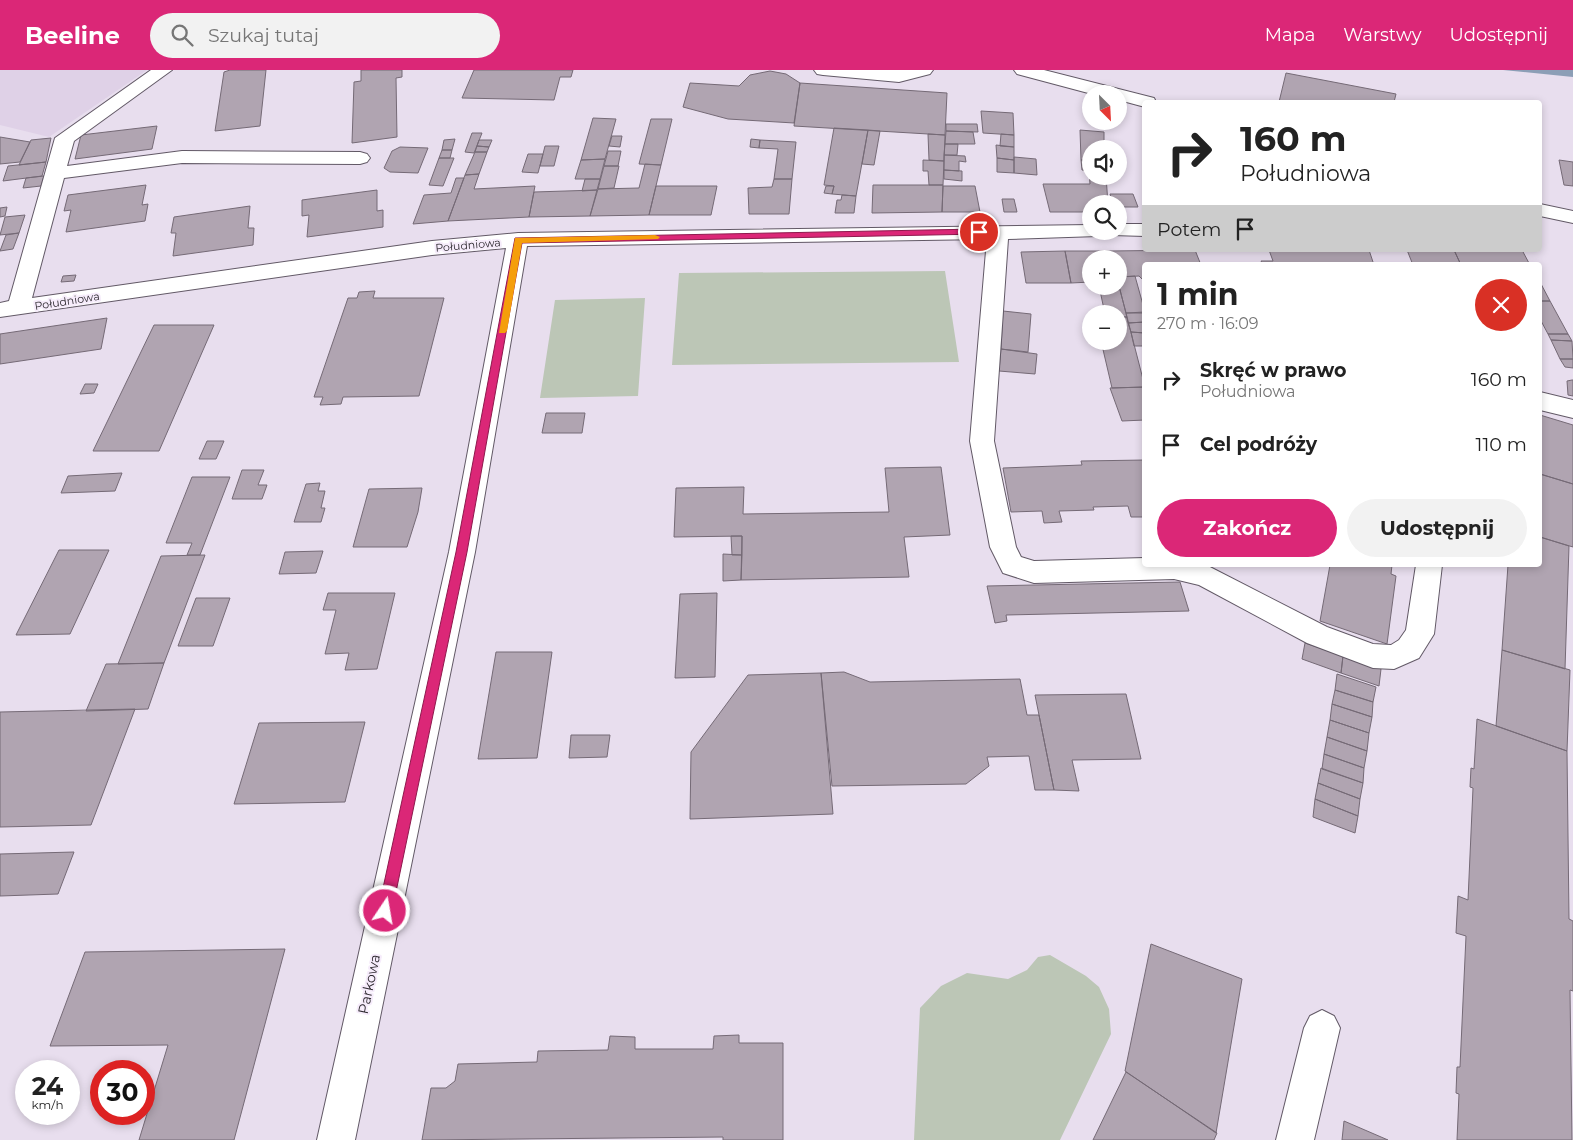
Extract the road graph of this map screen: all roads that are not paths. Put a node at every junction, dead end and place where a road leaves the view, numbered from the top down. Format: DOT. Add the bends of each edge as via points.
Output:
graph roads {
  1 [pos="163,70"];
  2 [pos="823,70"];
  3 [pos="924,70"];
  4 [pos="1023,70"];
  5 [pos="1053,79"];
  6 [pos="1082,86"];
  7 [pos="1082,89"];
  8 [pos="1128,97"];
  9 [pos="1142,101"];
  10 [pos="1128,105"];
  11 [pos="1142,110"];
  12 [pos="360,158"];
  13 [pos="55,173"];
  14 [pos="1542,194"];
  15 [pos="1573,200"];
  16 [pos="1542,210"];
  17 [pos="1573,217"];
  18 [pos="1127,230"];
  19 [pos="1142,230"];
  20 [pos="1082,231"];
  21 [pos="998,232"];
  22 [pos="518,240"];
  23 [pos="9,309"];
  24 [pos="1542,401"];
  25 [pos="1573,409"];
  26 [pos="1429,567"];
  27 [pos="1322,1028"];
  28 [pos="336,1140"];
  29 [pos="1295,1140"];
  1 -- 13 [label="street" via="65,138"];
  2 -- 3 [label="street" via="899,77"];
  4 -- 5 [label="street"];
  5 -- 6 [label="street"];
  5 -- 7 [label="street"];
  8 -- 9 [label="street"];
  10 -- 11 [label="street"];
  12 -- 13 [label="street" via="182,157"];
  13 -- 23 [label="street"];
  14 -- 15 [label="street"];
  16 -- 17 [label="street"];
  18 -- 19 [label="street"];
  20 -- 21 [label="street, Południowa"];
  21 -- 22 [label="street, Południowa"];
  21 -- 26 [label="street" via="982,441 1002,547 1012,565 1034,572 1174,568 1206,576 1317,635 1373,656 1394,657 1409,650 1420,634"];
  22 -- 23 [label="street, Południowa" via="423,249"];
  22 -- 28 [label="street, Parkowa" via="462,552"];
  24 -- 25 [label="street"];
  27 -- 29 [label="street"];
}
